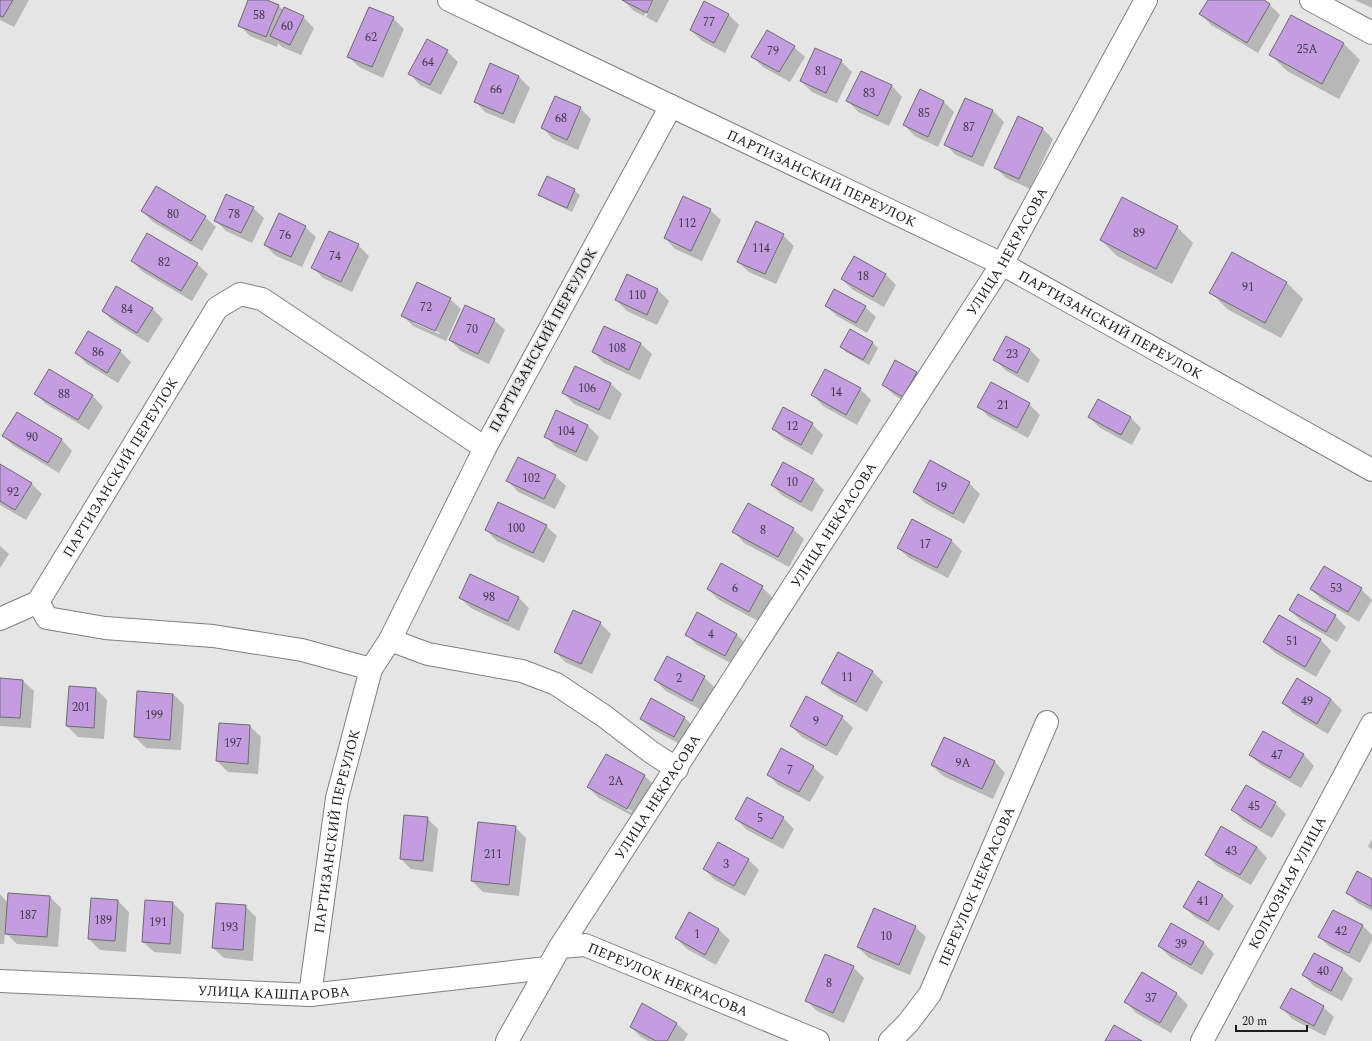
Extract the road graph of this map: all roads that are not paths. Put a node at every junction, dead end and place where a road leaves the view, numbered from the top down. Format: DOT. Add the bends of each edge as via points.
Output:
graph roads {
  1 [pos="449,0"];
  2 [pos="1146,0"];
  3 [pos="1311,0"];
  4 [pos="1372,33"];
  5 [pos="671,106"];
  6 [pos="1002,264"];
  7 [pos="485,448"];
  8 [pos="1372,470"];
  9 [pos="38,602"];
  10 [pos="0,619"];
  11 [pos="390,640"];
  12 [pos="371,669"];
  13 [pos="1047,722"];
  14 [pos="1372,724"];
  15 [pos="677,769"];
  16 [pos="560,947"];
  17 [pos="547,968"];
  18 [pos="0,981"];
  19 [pos="310,995"];
  20 [pos="507,1041"];
  21 [pos="818,1041"];
  22 [pos="890,1041"];
  23 [pos="1202,1041"];
  1 -- 5 [label="street, ПАРТИЗАНСКИЙ ПЕРЕУЛОК"];
  2 -- 6 [label="street, УЛИЦА НЕКРАСОВА"];
  3 -- 4 [label="street"];
  5 -- 6 [label="street, ПАРТИЗАНСКИЙ ПЕРЕУЛОК"];
  5 -- 7 [label="street, ПАРТИЗАНСКИЙ ПЕРЕУЛОК"];
  6 -- 8 [label="street, ПАРТИЗАНСКИЙ ПЕРЕУЛОК"];
  6 -- 15 [label="street, УЛИЦА НЕКРАСОВА"];
  7 -- 9 [label="street, ПАРТИЗАНСКИЙ ПЕРЕУЛОК" via="262,299 240,294 217,308"];
  7 -- 11 [label="street, ПАРТИЗАНСКИЙ ПЕРЕУЛОК"];
  9 -- 10 [label="street"];
  9 -- 12 [label="street" via="47,618 105,628 213,636 265,644 302,650"];
  11 -- 12 [label="street, ПАРТИЗАНСКИЙ ПЕРЕУЛОК"];
  11 -- 15 [label="street" via="428,654 522,671 556,684"];
  12 -- 19 [label="street, ПАРТИЗАНСКИЙ ПЕРЕУЛОК" via="337,798"];
  13 -- 22 [label="street, ПЕРЕУЛОК НЕКРАСОВА" via="930,994 908,1023"];
  14 -- 23 [label="street, КОЛХОЗНАЯ УЛИЦА"];
  15 -- 16 [label="street, УЛИЦА НЕКРАСОВА"];
  16 -- 17 [label="street, УЛИЦА НЕКРАСОВА"];
  16 -- 21 [label="street, ПЕРЕУЛОК НЕКРАСОВА" via="585,945"];
  17 -- 19 [label="street, УЛИЦА КАШПАРОВА"];
  17 -- 20 [label="street, УЛИЦА НЕКРАСОВА"];
  18 -- 19 [label="street, УЛИЦА КАШПАРОВА"];
}
